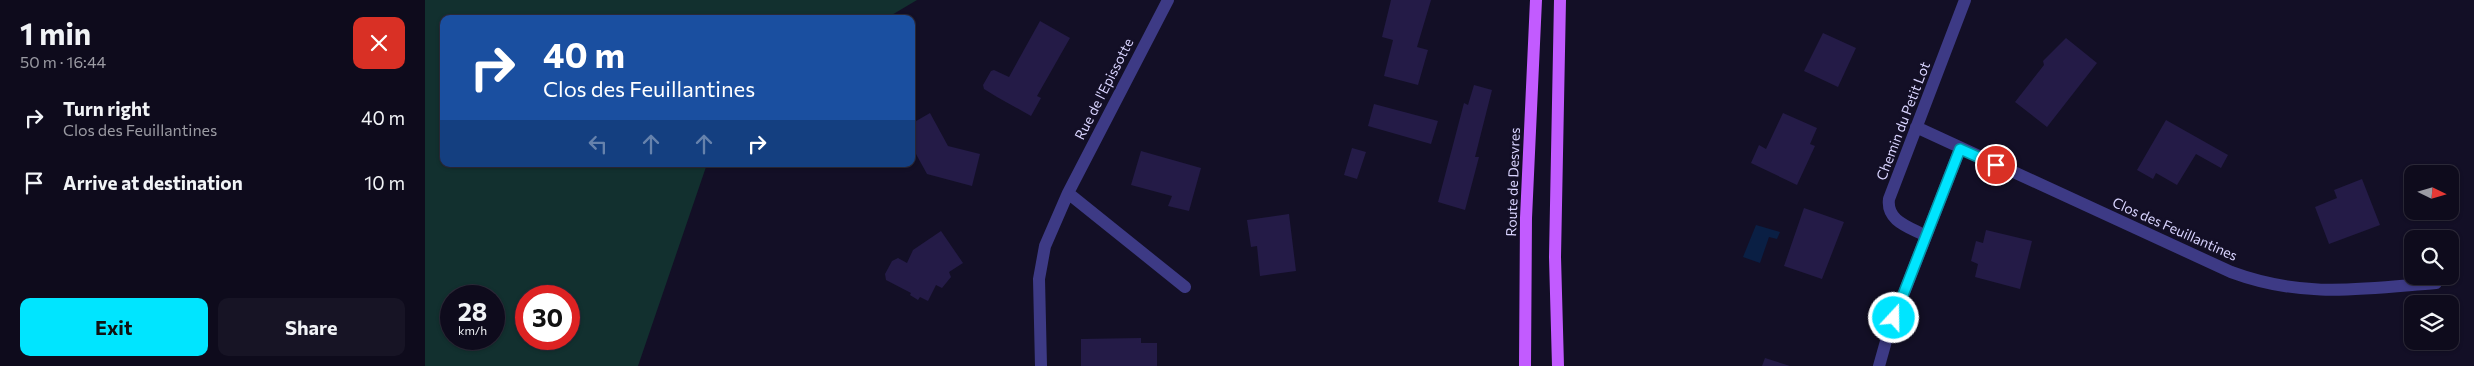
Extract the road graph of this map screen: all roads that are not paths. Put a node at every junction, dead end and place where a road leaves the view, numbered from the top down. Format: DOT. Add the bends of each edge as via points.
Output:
graph roads {
  1 [pos="1168,0"];
  2 [pos="1536,0"];
  3 [pos="1559,0"];
  4 [pos="1965,0"];
  5 [pos="1916,128"];
  6 [pos="1960,149"];
  7 [pos="1068,192"];
  8 [pos="1926,236"];
  9 [pos="2414,285"];
  10 [pos="1185,287"];
  11 [pos="1041,366"];
  12 [pos="1525,366"];
  13 [pos="1558,366"];
  14 [pos="1879,366"];
  1 -- 7 [label="street, Rue de l'Epissotte"];
  2 -- 12 [label="main road, Route de Desvres" via="1525,218"];
  3 -- 13 [label="main road" via="1555,257"];
  4 -- 5 [label="street, Chemin du Petit Lot"];
  5 -- 6 [label="street, Clos des Feuillantines"];
  5 -- 8 [label="street, Chemin du Petit Lot" via="1888,207 1895,220"];
  6 -- 8 [label="street"];
  6 -- 9 [label="street, Clos des Feuillantines" via="2231,272 2264,283 2334,292"];
  7 -- 10 [label="street"];
  7 -- 11 [label="street, Rue de l'Epissotte" via="1050,231 1041,262"];
  8 -- 14 [label="street"];
}
